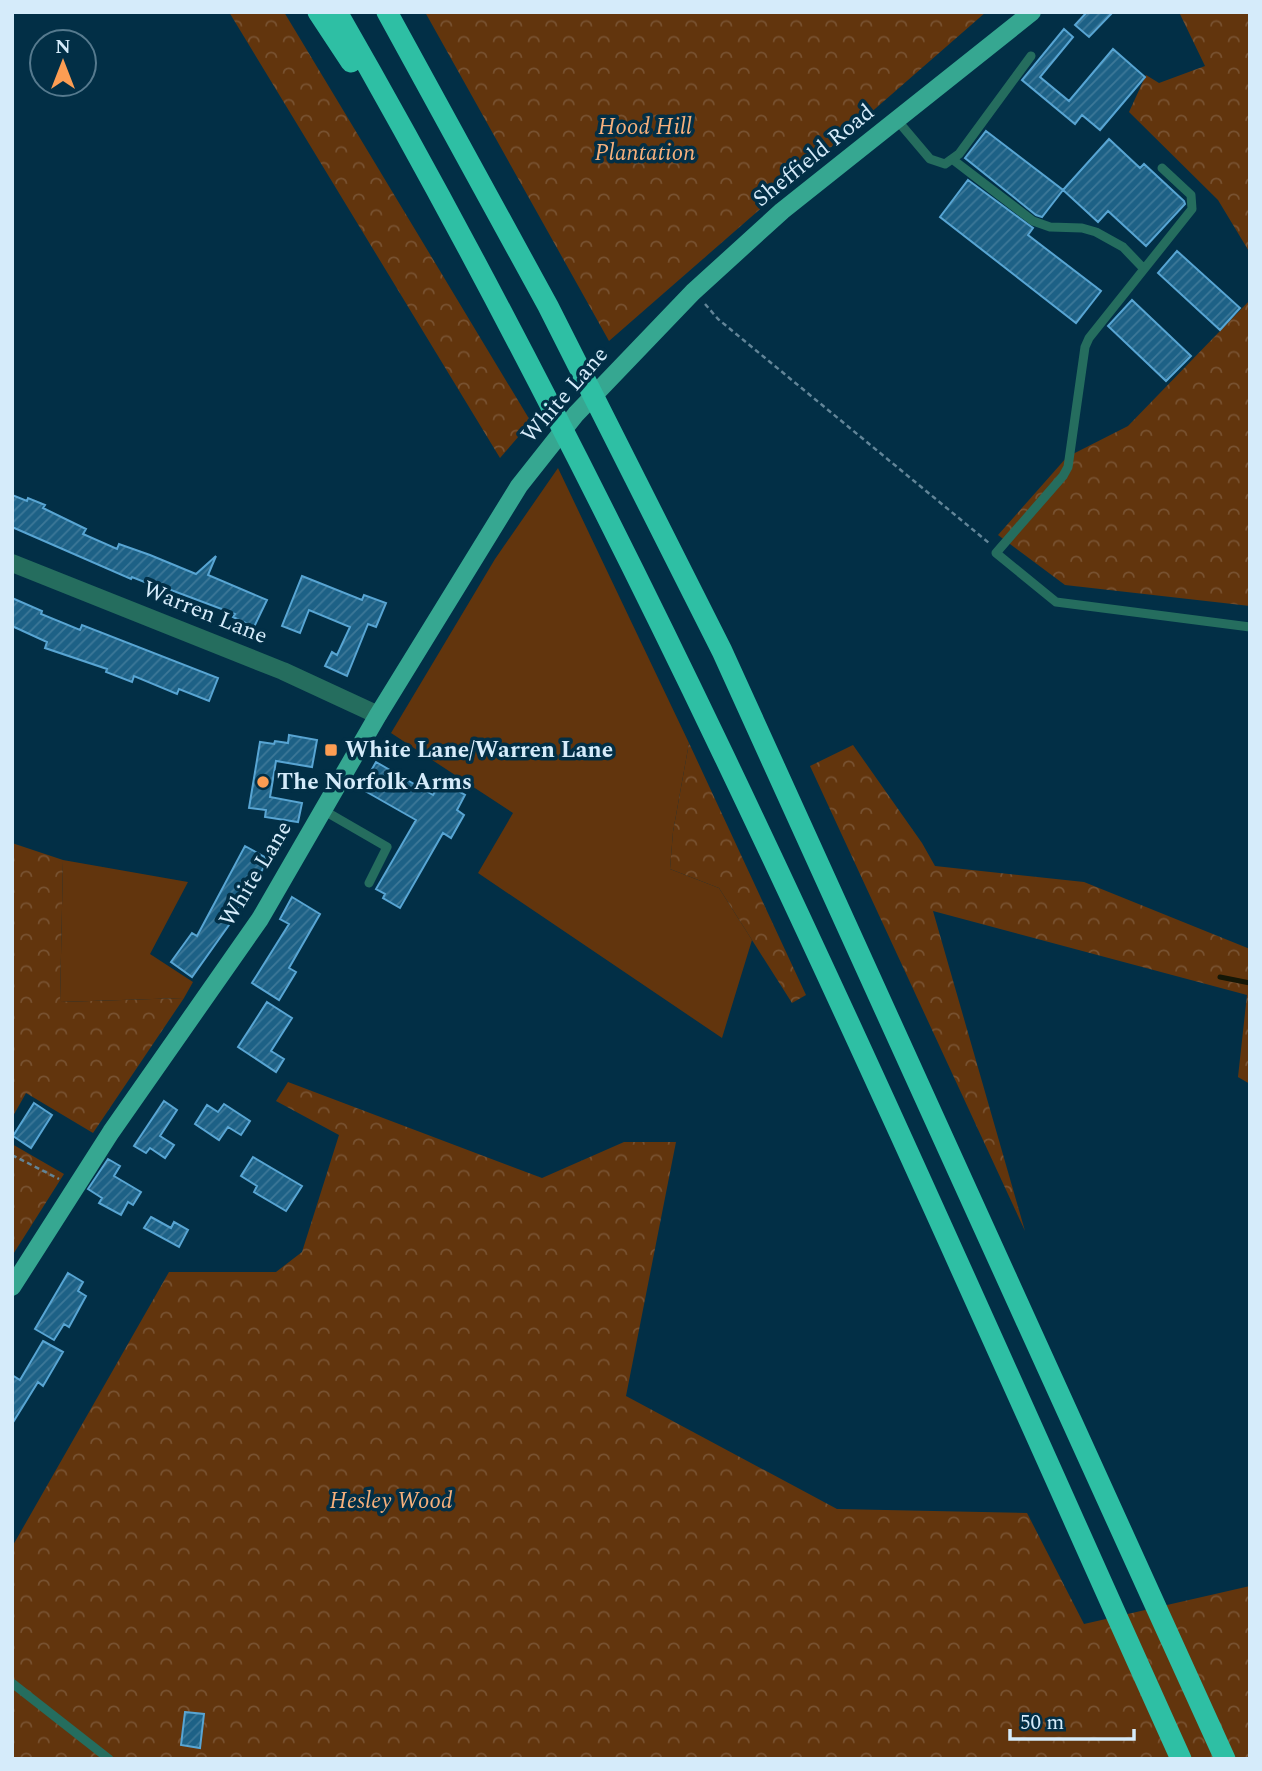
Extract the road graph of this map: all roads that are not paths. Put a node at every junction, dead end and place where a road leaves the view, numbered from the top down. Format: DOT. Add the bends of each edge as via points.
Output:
graph roads {
  1 [pos="318,12"];
  2 [pos="337,12"];
  3 [pos="387,12"];
  4 [pos="1032,12"];
  5 [pos="1031,56"];
  6 [pos="897,120"];
  7 [pos="952,159"];
  8 [pos="1162,168"];
  9 [pos="454,223"];
  10 [pos="1144,269"];
  11 [pos="637,350"];
  12 [pos="12,563"];
  13 [pos="1250,627"];
  14 [pos="378,715"];
  15 [pos="323,810"];
  16 [pos="369,883"];
  17 [pos="12,1287"];
  18 [pos="12,1683"];
  19 [pos="109,1759"];
  20 [pos="1181,1759"];
  21 [pos="1225,1759"];
  1 -- 9 [label="highway"];
  2 -- 9 [label="highway"];
  3 -- 21 [label="highway" via="548,306 722,651"];
  4 -- 6 [label="main road, Sheffield Road"];
  5 -- 7 [label="lane"];
  6 -- 7 [label="lane" via="930,159 945,164"];
  6 -- 11 [label="main road, Sheffield Road" via="782,211"];
  7 -- 10 [label="lane" via="1033,221 1096,232 1123,247"];
  8 -- 10 [label="lane" via="1191,195 1192,209"];
  9 -- 20 [label="highway" via="650,600 785,883"];
  10 -- 13 [label="lane" via="1085,347 1063,477 996,553 1056,601"];
  11 -- 14 [label="main road, White Lane" via="576,414 519,486"];
  12 -- 14 [label="street, Warren Lane" via="283,671"];
  14 -- 15 [label="main road, White Lane"];
  15 -- 16 [label="lane" via="387,847"];
  15 -- 17 [label="main road, White Lane" via="260,919 111,1132"];
  18 -- 19 [label="lane"];
}
